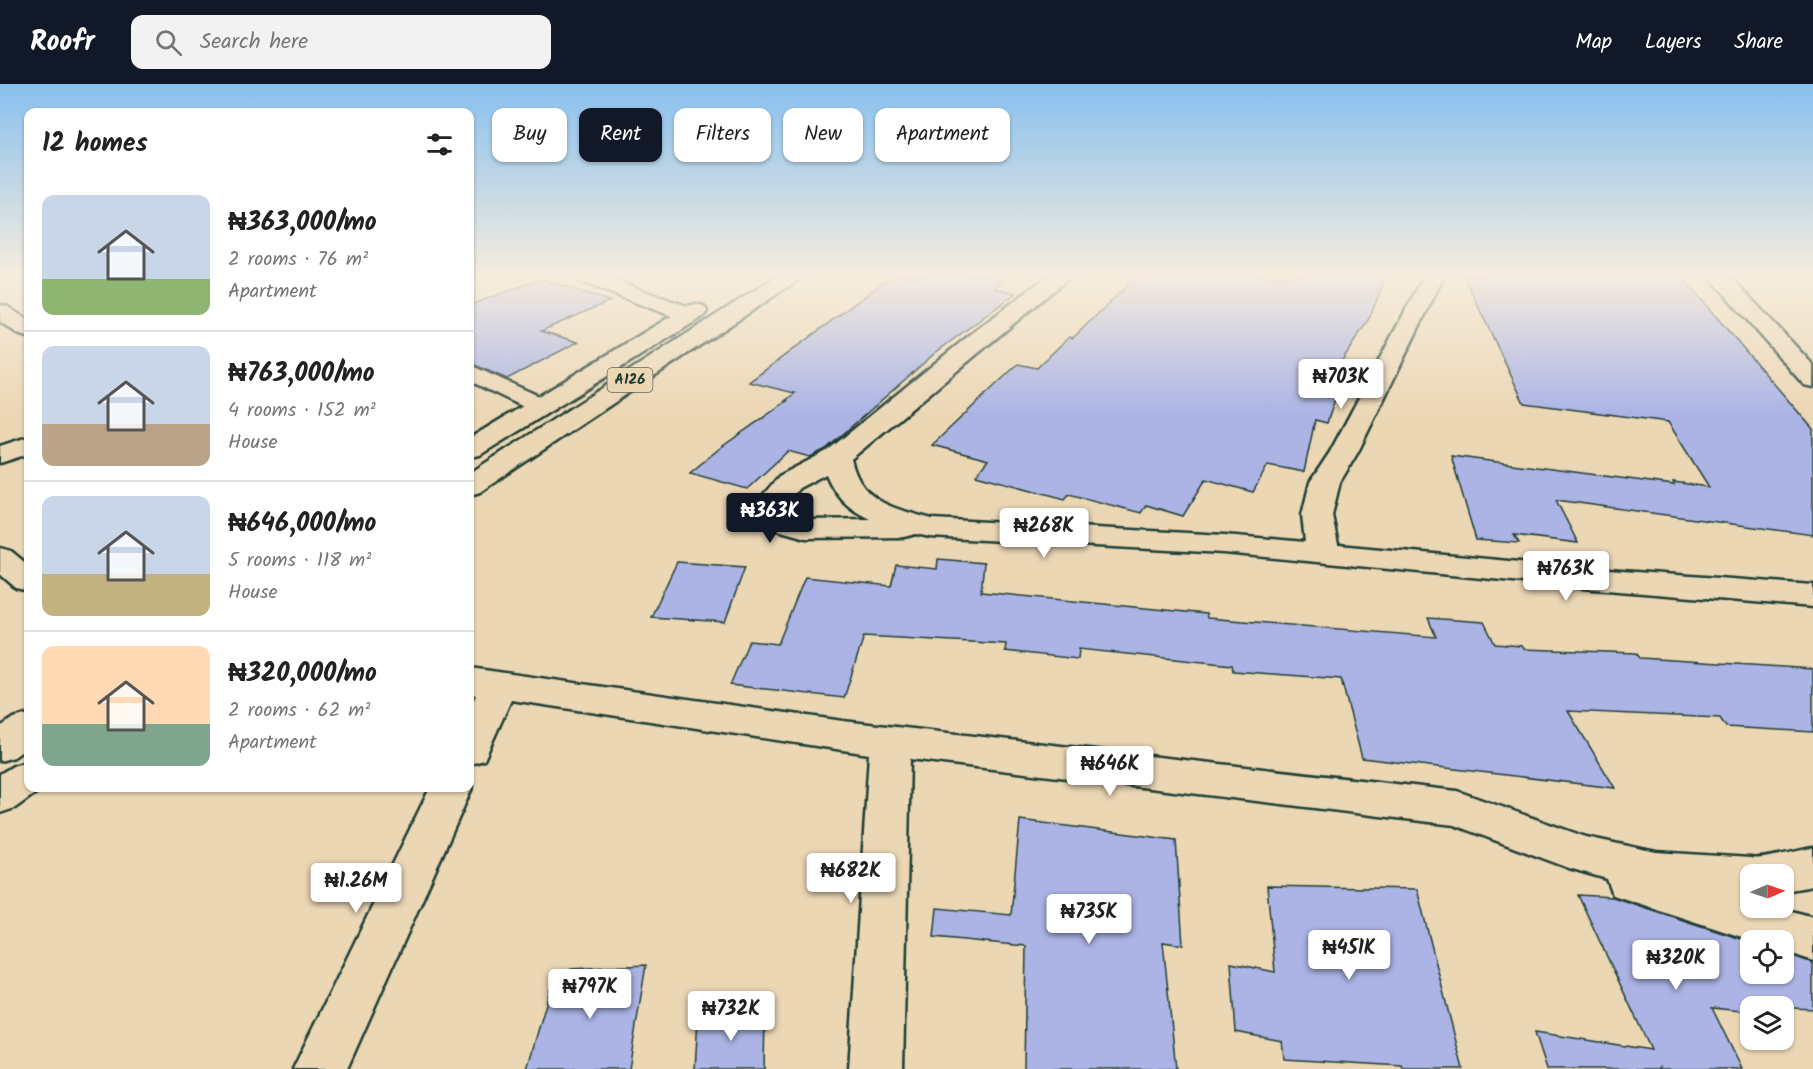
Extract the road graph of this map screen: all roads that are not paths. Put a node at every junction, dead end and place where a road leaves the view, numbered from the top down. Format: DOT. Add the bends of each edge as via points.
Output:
graph roads {
  1 [pos="679,322"];
  2 [pos="721,322"];
  3 [pos="1001,322"];
  4 [pos="1410,322"];
  5 [pos="1761,322"];
  6 [pos="474,374"];
  7 [pos="1813,380"];
  8 [pos="541,406"];
  9 [pos="24,446"];
  10 [pos="474,447"];
  11 [pos="0,455"];
  12 [pos="837,457"];
  13 [pos="474,483"];
  14 [pos="930,528"];
  15 [pos="1323,554"];
  16 [pos="0,558"];
  17 [pos="24,578"];
  18 [pos="1813,596"];
  19 [pos="484,684"];
  20 [pos="474,730"];
  21 [pos="24,731"];
  22 [pos="890,741"];
  23 [pos="0,746"];
  24 [pos="24,780"];
  25 [pos="450,792"];
  26 [pos="0,796"];
  27 [pos="1456,808"];
  28 [pos="1813,867"];
  29 [pos="1794,870"];
  30 [pos="1740,876"];
  31 [pos="1813,939"];
  32 [pos="320,1069"];
  33 [pos="876,1069"];
  1 -- 8 [label="main road, A126"];
  2 -- 13 [label="main road, A126"];
  3 -- 12 [label="main road"];
  4 -- 15 [label="main road" via="1325,482 1317,515"];
  5 -- 7 [label="main road"];
  6 -- 8 [label="main road"];
  8 -- 10 [label="main road, A126"];
  9 -- 11 [label="main road"];
  12 -- 14 [label="main road" via="845,485 859,503"];
  12 -- 14 [label="main road" via="789,482 769,506 774,520 806,529"];
  14 -- 15 [label="main road" via="1224,544"];
  15 -- 18 [label="main road"];
  16 -- 17 [label="main road"];
  19 -- 20 [label="main road"];
  19 -- 22 [label="main road"];
  21 -- 23 [label="main road"];
  22 -- 27 [label="main road"];
  22 -- 33 [label="main road"];
  24 -- 26 [label="main road"];
  25 -- 32 [label="main road"];
  27 -- 30 [label="main road" via="1586,855 1656,870"];
  27 -- 31 [label="main road" via="1551,857"];
  28 -- 29 [label="main road"];
}
